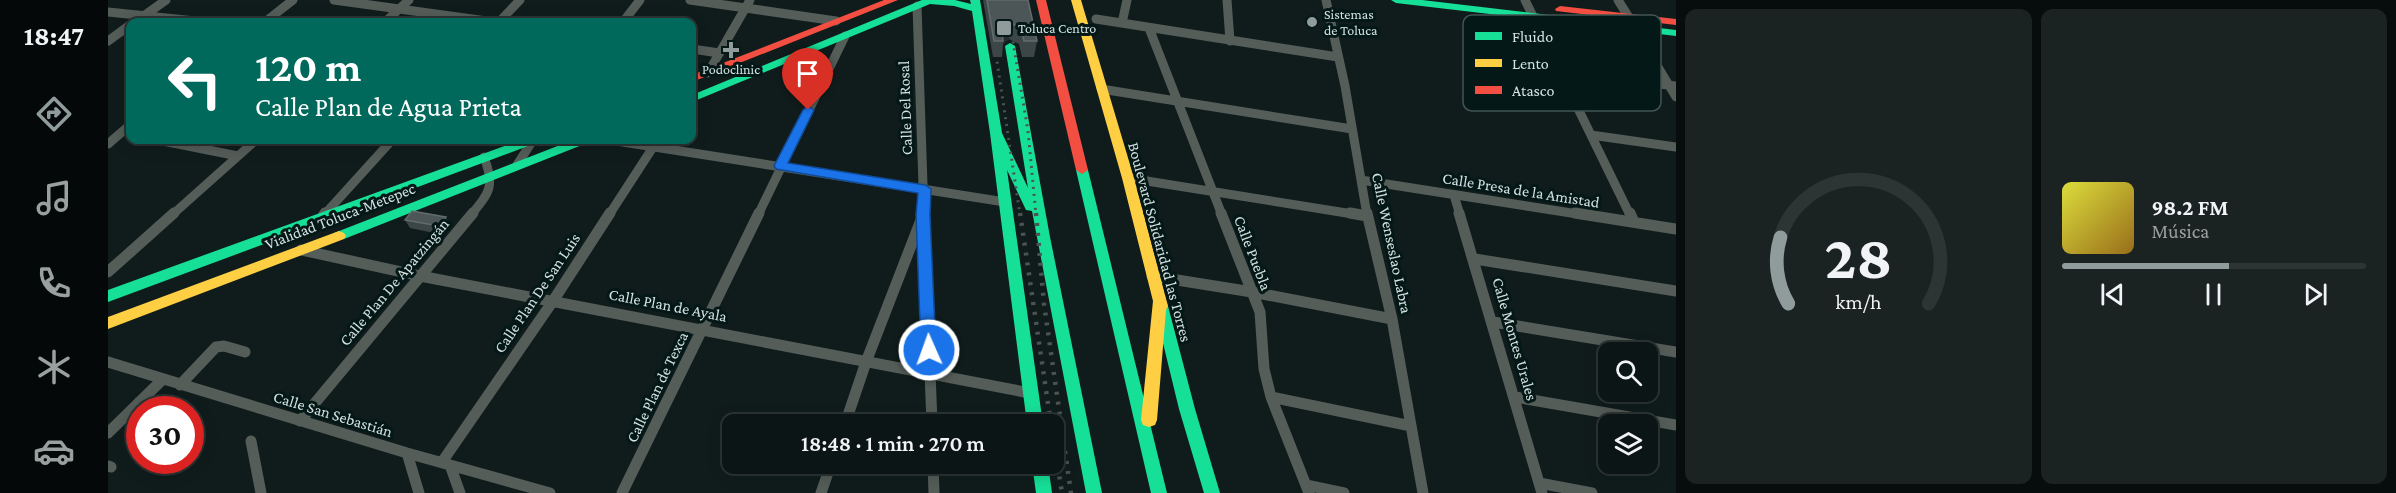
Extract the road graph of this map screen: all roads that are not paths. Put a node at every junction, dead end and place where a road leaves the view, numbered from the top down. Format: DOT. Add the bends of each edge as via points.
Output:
graph roads {
  1 [pos="166,0"];
  2 [pos="294,0"];
  3 [pos="333,0"];
  4 [pos="409,0"];
  5 [pos="520,0"];
  6 [pos="640,0"];
  7 [pos="690,0"];
  8 [pos="893,0"];
  9 [pos="1041,0"];
  10 [pos="1076,0"];
  11 [pos="1126,0"];
  12 [pos="1227,0"];
  13 [pos="1326,0"];
  14 [pos="1396,0"];
  15 [pos="1483,0"];
  16 [pos="1618,0"];
  17 [pos="925,2"];
  18 [pos="748,4"];
  19 [pos="976,4"];
  20 [pos="1529,7"];
  21 [pos="399,9"];
  22 [pos="108,12"];
  23 [pos="1584,15"];
  24 [pos="1628,15"];
  25 [pos="144,16"];
  26 [pos="141,18"];
  27 [pos="164,18"];
  28 [pos="270,18"];
  29 [pos="389,18"];
  30 [pos="465,18"];
  31 [pos="503,18"];
  32 [pos="626,18"];
  33 [pos="1096,19"];
  34 [pos="836,21"];
  35 [pos="1122,23"];
  36 [pos="126,28"];
  37 [pos="1149,28"];
  38 [pos="1661,29"];
  39 [pos="1676,33"];
  40 [pos="845,36"];
  41 [pos="108,41"];
  42 [pos="1230,41"];
  43 [pos="1010,46"];
  44 [pos="696,50"];
  45 [pos="719,53"];
  46 [pos="1338,57"];
  47 [pos="1661,68"];
  48 [pos="708,73"];
  49 [pos="696,78"];
  50 [pos="1672,86"];
  51 [pos="1101,89"];
  52 [pos="696,97"];
  53 [pos="1676,97"];
  54 [pos="1179,101"];
  55 [pos="1579,111"];
  56 [pos="108,129"];
  57 [pos="1352,129"];
  58 [pos="126,133"];
  59 [pos="996,133"];
  60 [pos="1591,135"];
  61 [pos="108,144"];
  62 [pos="178,144"];
  63 [pos="252,144"];
  64 [pos="388,144"];
  65 [pos="521,144"];
  66 [pos="530,144"];
  67 [pos="560,144"];
  68 [pos="654,144"];
  69 [pos="666,144"];
  70 [pos="1676,147"];
  71 [pos="238,156"];
  72 [pos="484,157"];
  73 [pos="517,165"];
  74 [pos="781,166"];
  75 [pos="491,175"];
  76 [pos="1128,178"];
  77 [pos="1361,180"];
  78 [pos="925,189"];
  79 [pos="1214,191"];
  80 [pos="344,192"];
  81 [pos="1454,195"];
  82 [pos="373,197"];
  83 [pos="1005,202"];
  84 [pos="923,215"];
  85 [pos="323,216"];
  86 [pos="1367,216"];
  87 [pos="1634,222"];
  88 [pos="1676,228"];
  89 [pos="1043,237"];
  90 [pos="299,249"];
  91 [pos="1475,259"];
  92 [pos="108,272"];
  93 [pos="420,276"];
  94 [pos="1152,276"];
  95 [pos="1676,291"];
  96 [pos="1252,292"];
  97 [pos="108,296"];
  98 [pos="553,301"];
  99 [pos="1159,303"];
  100 [pos="1392,319"];
  101 [pos="1493,322"];
  102 [pos="108,323"];
  103 [pos="703,328"];
  104 [pos="244,352"];
  105 [pos="1676,352"];
  106 [pos="108,362"];
  107 [pos="866,362"];
  108 [pos="930,373"];
  109 [pos="162,380"];
  110 [pos="180,385"];
  111 [pos="1030,393"];
  112 [pos="145,396"];
  113 [pos="1271,397"];
  114 [pos="1515,397"];
  115 [pos="848,414"];
  116 [pos="932,414"];
  117 [pos="1033,414"];
  118 [pos="126,415"];
  119 [pos="300,421"];
  120 [pos="1676,425"];
  121 [pos="1411,426"];
  122 [pos="108,433"];
  123 [pos="1148,438"];
  124 [pos="251,441"];
  125 [pos="407,453"];
  126 [pos="446,464"];
  127 [pos="828,474"];
  128 [pos="933,474"];
  129 [pos="1041,474"];
  130 [pos="1541,488"];
  131 [pos="1308,489"];
  132 [pos="261,493"];
  133 [pos="419,493"];
  134 [pos="460,493"];
  135 [pos="550,493"];
  136 [pos="622,493"];
  137 [pos="822,493"];
  138 [pos="934,493"];
  139 [pos="1044,493"];
  140 [pos="1094,493"];
  141 [pos="1159,493"];
  142 [pos="1212,493"];
  143 [pos="1344,493"];
  144 [pos="1423,493"];
  145 [pos="1592,493"];
  1 -- 25 [label="street"];
  2 -- 28 [label="street"];
  3 -- 21 [label="street"];
  4 -- 21 [label="street"];
  5 -- 31 [label="street"];
  6 -- 32 [label="street"];
  7 -- 18 [label="street"];
  8 -- 34 [label="main road"];
  9 -- 123 [label="main road"];
  10 -- 51 [label="main road, Boulevard Solidaridad las Torres"];
  11 -- 35 [label="street"];
  12 -- 42 [label="street"];
  13 -- 46 [label="street, Calle Wenseslao Labra"];
  14 -- 20 [label="main road"];
  15 -- 20 [label="main road"];
  16 -- 24 [label="street"];
  17 -- 19 [label="main road"];
  17 -- 40 [label="main road"];
  17 -- 78 [label="street, Calle Del Rosal"];
  18 -- 34 [label="street"];
  18 -- 45 [label="street"];
  19 -- 59 [label="main road"];
  20 -- 23 [label="main road"];
  21 -- 29 [label="street"];
  21 -- 30 [label="street"];
  22 -- 25 [label="street"];
  25 -- 26 [label="street"];
  25 -- 27 [label="street"];
  33 -- 35 [label="street"];
  34 -- 48 [label="main road"];
  35 -- 37 [label="street"];
  36 -- 41 [label="street"];
  37 -- 42 [label="street"];
  37 -- 54 [label="street, Calle Puebla"];
  38 -- 39 [label="main road"];
  40 -- 52 [label="main road"];
  40 -- 74 [label="street, Calle Plan de Texca"];
  42 -- 46 [label="street"];
  43 -- 89 [label="main road"];
  44 -- 45 [label="street"];
  45 -- 48 [label="street"];
  46 -- 57 [label="street, Calle Wenseslao Labra"];
  47 -- 50 [label="street"];
  48 -- 49 [label="main road"];
  50 -- 53 [label="street"];
  51 -- 54 [label="street"];
  51 -- 76 [label="main road, Boulevard Solidaridad las Torres"];
  54 -- 57 [label="street"];
  54 -- 79 [label="street, Calle Puebla"];
  55 -- 60 [label="street"];
  56 -- 58 [label="street"];
  57 -- 77 [label="street, Calle Wenseslao Labra"];
  58 -- 61 [label="street"];
  59 -- 83 [label="main road"];
  59 -- 89 [label="main road"];
  60 -- 70 [label="street"];
  60 -- 87 [label="street"];
  62 -- 71 [label="street"];
  63 -- 71 [label="street"];
  64 -- 80 [label="street"];
  65 -- 72 [label="main road, Vialidad Toluca-Metepec"];
  66 -- 73 [label="street"];
  67 -- 73 [label="main road, Vialidad Toluca-Metepec"];
  68 -- 98 [label="street, Calle Plan De San Luis"];
  69 -- 74 [label="street"];
  71 -- 92 [label="street"];
  72 -- 75 [label="street"];
  72 -- 82 [label="main road, Vialidad Toluca-Metepec"];
  73 -- 75 [label="main road, Vialidad Toluca-Metepec"];
  74 -- 78 [label="street"];
  74 -- 103 [label="street, Calle Plan de Texca"];
  75 -- 90 [label="main road, Vialidad Toluca-Metepec"];
  75 -- 93 [label="street, Calle Plan De Apatzingán" via="487,196"];
  76 -- 79 [label="street"];
  76 -- 94 [label="main road, Boulevard Solidaridad las Torres"];
  77 -- 81 [label="street, Calle Presa de la Amistad"];
  77 -- 86 [label="street, Calle Wenseslao Labra"];
  78 -- 83 [label="street"];
  78 -- 84 [label="street, Calle Del Rosal"];
  79 -- 86 [label="street"];
  79 -- 96 [label="street, Calle Puebla"];
  80 -- 82 [label="main road"];
  80 -- 85 [label="street"];
  81 -- 87 [label="street, Calle Presa de la Amistad"];
  81 -- 91 [label="street, Calle Montes Urales"];
  82 -- 85 [label="main road, Vialidad Toluca-Metepec"];
  83 -- 111 [label="main road"];
  84 -- 107 [label="street"];
  84 -- 108 [label="street, Calle Del Rosal"];
  85 -- 97 [label="main road, Vialidad Toluca-Metepec"];
  86 -- 100 [label="street, Calle Wenseslao Labra"];
  87 -- 88 [label="street, Calle Presa de la Amistad"];
  89 -- 140 [label="main road"];
  90 -- 93 [label="street, Calle Plan de Ayala"];
  90 -- 102 [label="main road, Vialidad Toluca-Metepec"];
  91 -- 95 [label="street"];
  91 -- 101 [label="street, Calle Montes Urales"];
  93 -- 98 [label="street, Calle Plan de Ayala"];
  93 -- 119 [label="street, Calle Plan De Apatzingán"];
  94 -- 96 [label="street"];
  94 -- 99 [label="main road, Boulevard Solidaridad las Torres"];
  96 -- 100 [label="street"];
  96 -- 113 [label="street, Calle Puebla" via="1260,312 1264,369"];
  98 -- 103 [label="street, Calle Plan de Ayala"];
  98 -- 126 [label="street, Calle Plan De San Luis"];
  99 -- 123 [label="main road"];
  99 -- 142 [label="main road, Boulevard Solidaridad las Torres"];
  100 -- 121 [label="street, Calle Wenseslao Labra"];
  101 -- 105 [label="street"];
  101 -- 114 [label="street, Calle Montes Urales"];
  103 -- 107 [label="street, Calle Plan de Ayala"];
  103 -- 136 [label="street, Calle Plan de Texca"];
  104 -- 110 [label="street" via="216,347"];
  106 -- 109 [label="street, Calle San Sebastián"];
  107 -- 108 [label="street, Calle Plan de Ayala"];
  107 -- 115 [label="street"];
  108 -- 111 [label="street, Calle Plan de Ayala"];
  108 -- 116 [label="street, Calle Del Rosal"];
  109 -- 110 [label="street, Calle San Sebastián"];
  109 -- 112 [label="street"];
  110 -- 119 [label="street, Calle San Sebastián"];
  111 -- 117 [label="main road"];
  113 -- 121 [label="street"];
  113 -- 131 [label="street, Calle Puebla"];
  114 -- 120 [label="street"];
  114 -- 130 [label="street, Calle Montes Urales"];
  118 -- 122 [label="street"];
  119 -- 125 [label="street, Calle San Sebastián"];
  121 -- 144 [label="street, Calle Wenseslao Labra"];
  123 -- 141 [label="main road"];
  124 -- 132 [label="street"];
  125 -- 126 [label="street, Calle San Sebastián"];
  125 -- 133 [label="street"];
  126 -- 134 [label="street"];
  126 -- 135 [label="street, Calle San Sebastián"];
  127 -- 137 [label="street"];
  128 -- 138 [label="street"];
  129 -- 139 [label="main road"];
  130 -- 145 [label="street"];
  131 -- 143 [label="street"];
}
